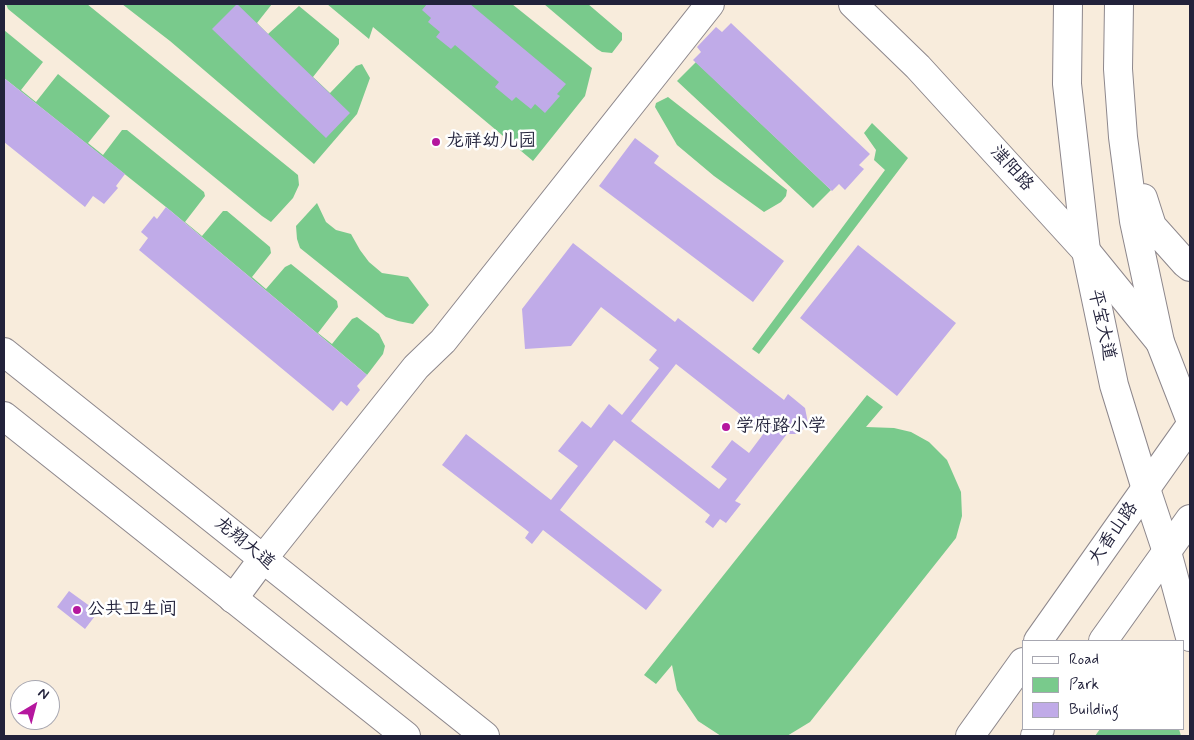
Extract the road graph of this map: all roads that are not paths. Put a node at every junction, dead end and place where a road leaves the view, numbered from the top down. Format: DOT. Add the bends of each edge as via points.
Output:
graph roads {
  1 [pos="710,4"];
  2 [pos="853,4"];
  3 [pos="1068,4"];
  4 [pos="1119,4"];
  5 [pos="1123,137"];
  6 [pos="1086,251"];
  7 [pos="1190,267"];
  8 [pos="1160,342"];
  9 [pos="4,352"];
  10 [pos="4,416"];
  11 [pos="1190,419"];
  12 [pos="1190,426"];
  13 [pos="1146,489"];
  14 [pos="1190,519"];
  15 [pos="1167,552"];
  16 [pos="262,560"];
  17 [pos="233,598"];
  18 [pos="1190,637"];
  19 [pos="1039,640"];
  20 [pos="1104,640"];
  21 [pos="1022,663"];
  22 [pos="406,736"];
  23 [pos="484,736"];
  24 [pos="970,736"];
  1 -- 16 [label="main road" via="443,341 416,367"];
  2 -- 6 [label="main road, 滍阳路" via="918,67"];
  3 -- 6 [label="main road, 平宝大道" via="1067,84"];
  4 -- 5 [label="main road" via="1118,69"];
  5 -- 7 [label="main road" via="1152,226"];
  5 -- 8 [label="main road" via="1134,220"];
  6 -- 8 [label="main road, 滍阳路"];
  6 -- 13 [label="main road, 平宝大道" via="1114,384"];
  8 -- 11 [label="main road"];
  9 -- 16 [label="main road, 龙翔大道"];
  10 -- 17 [label="main road"];
  12 -- 13 [label="main road, 大香山路"];
  13 -- 15 [label="main road, 平宝大道"];
  13 -- 19 [label="main road, 大香山路"];
  14 -- 15 [label="main road"];
  15 -- 18 [label="main road, 平宝大道"];
  15 -- 20 [label="main road"];
  16 -- 17 [label="main road"];
  16 -- 23 [label="main road, 龙翔大道"];
  17 -- 22 [label="main road"];
  21 -- 24 [label="main road"];
}
